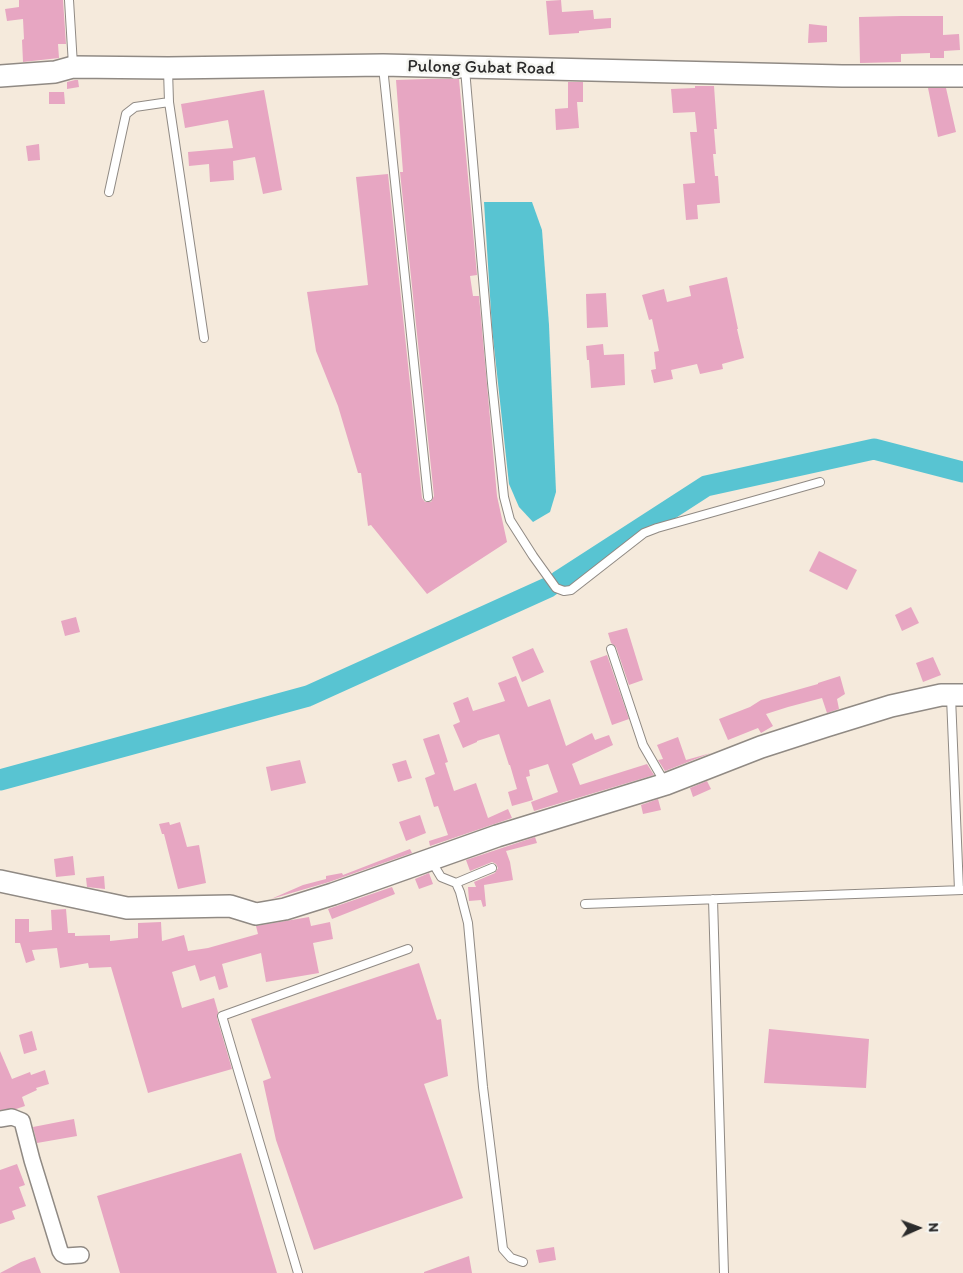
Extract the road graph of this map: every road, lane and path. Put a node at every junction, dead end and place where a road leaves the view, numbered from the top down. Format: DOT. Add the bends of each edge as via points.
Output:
graph roads {
  1 [pos="69,0"];
  2 [pos="383,65"];
  3 [pos="74,67"];
  4 [pos="465,67"];
  5 [pos="168,68"];
  6 [pos="0,76"];
  7 [pos="963,76"];
  8 [pos="169,102"];
  9 [pos="109,192"];
  10 [pos="204,338"];
  11 [pos="820,482"];
  12 [pos="428,497"];
  13 [pos="611,649"];
  14 [pos="957,695"];
  15 [pos="666,784"];
  16 [pos="431,860"];
  17 [pos="492,868"];
  18 [pos="0,881"];
  19 [pos="456,883"];
  20 [pos="961,890"];
  21 [pos="713,899"];
  22 [pos="585,904"];
  23 [pos="408,949"];
  24 [pos="0,1119"];
  25 [pos="81,1255"];
  26 [pos="523,1262"];
  27 [pos="298,1273"];
  28 [pos="724,1273"];
  1 -- 3 [label="lane"];
  2 -- 4 [label="street, Pulong Gubat Road"];
  2 -- 5 [label="street, Pulong Gubat Road"];
  2 -- 12 [label="lane"];
  3 -- 5 [label="street, Pulong Gubat Road"];
  3 -- 6 [label="street, Pulong Gubat Road" via="55,72"];
  4 -- 7 [label="street, Pulong Gubat Road"];
  4 -- 11 [label="lane" via="504,497 510,520 556,588 571,590 644,533"];
  5 -- 8 [label="lane"];
  8 -- 9 [label="lane" via="135,106 126,114"];
  8 -- 10 [label="lane"];
  13 -- 15 [label="lane" via="643,745"];
  14 -- 15 [label="street" via="941,695 891,706 761,747"];
  14 -- 20 [label="lane"];
  15 -- 16 [label="street" via="497,836"];
  16 -- 18 [label="street" via="285,909 256,914 230,906 127,908"];
  16 -- 19 [label="lane" via="441,877"];
  17 -- 19 [label="lane"];
  19 -- 26 [label="lane" via="468,923 483,1087 503,1249 511,1258"];
  20 -- 21 [label="lane"];
  21 -- 22 [label="lane"];
  21 -- 28 [label="lane"];
  23 -- 27 [label="lane" via="222,1016"];
  24 -- 25 [label="street" via="12,1117 22,1121 60,1251 66,1256"];
}
